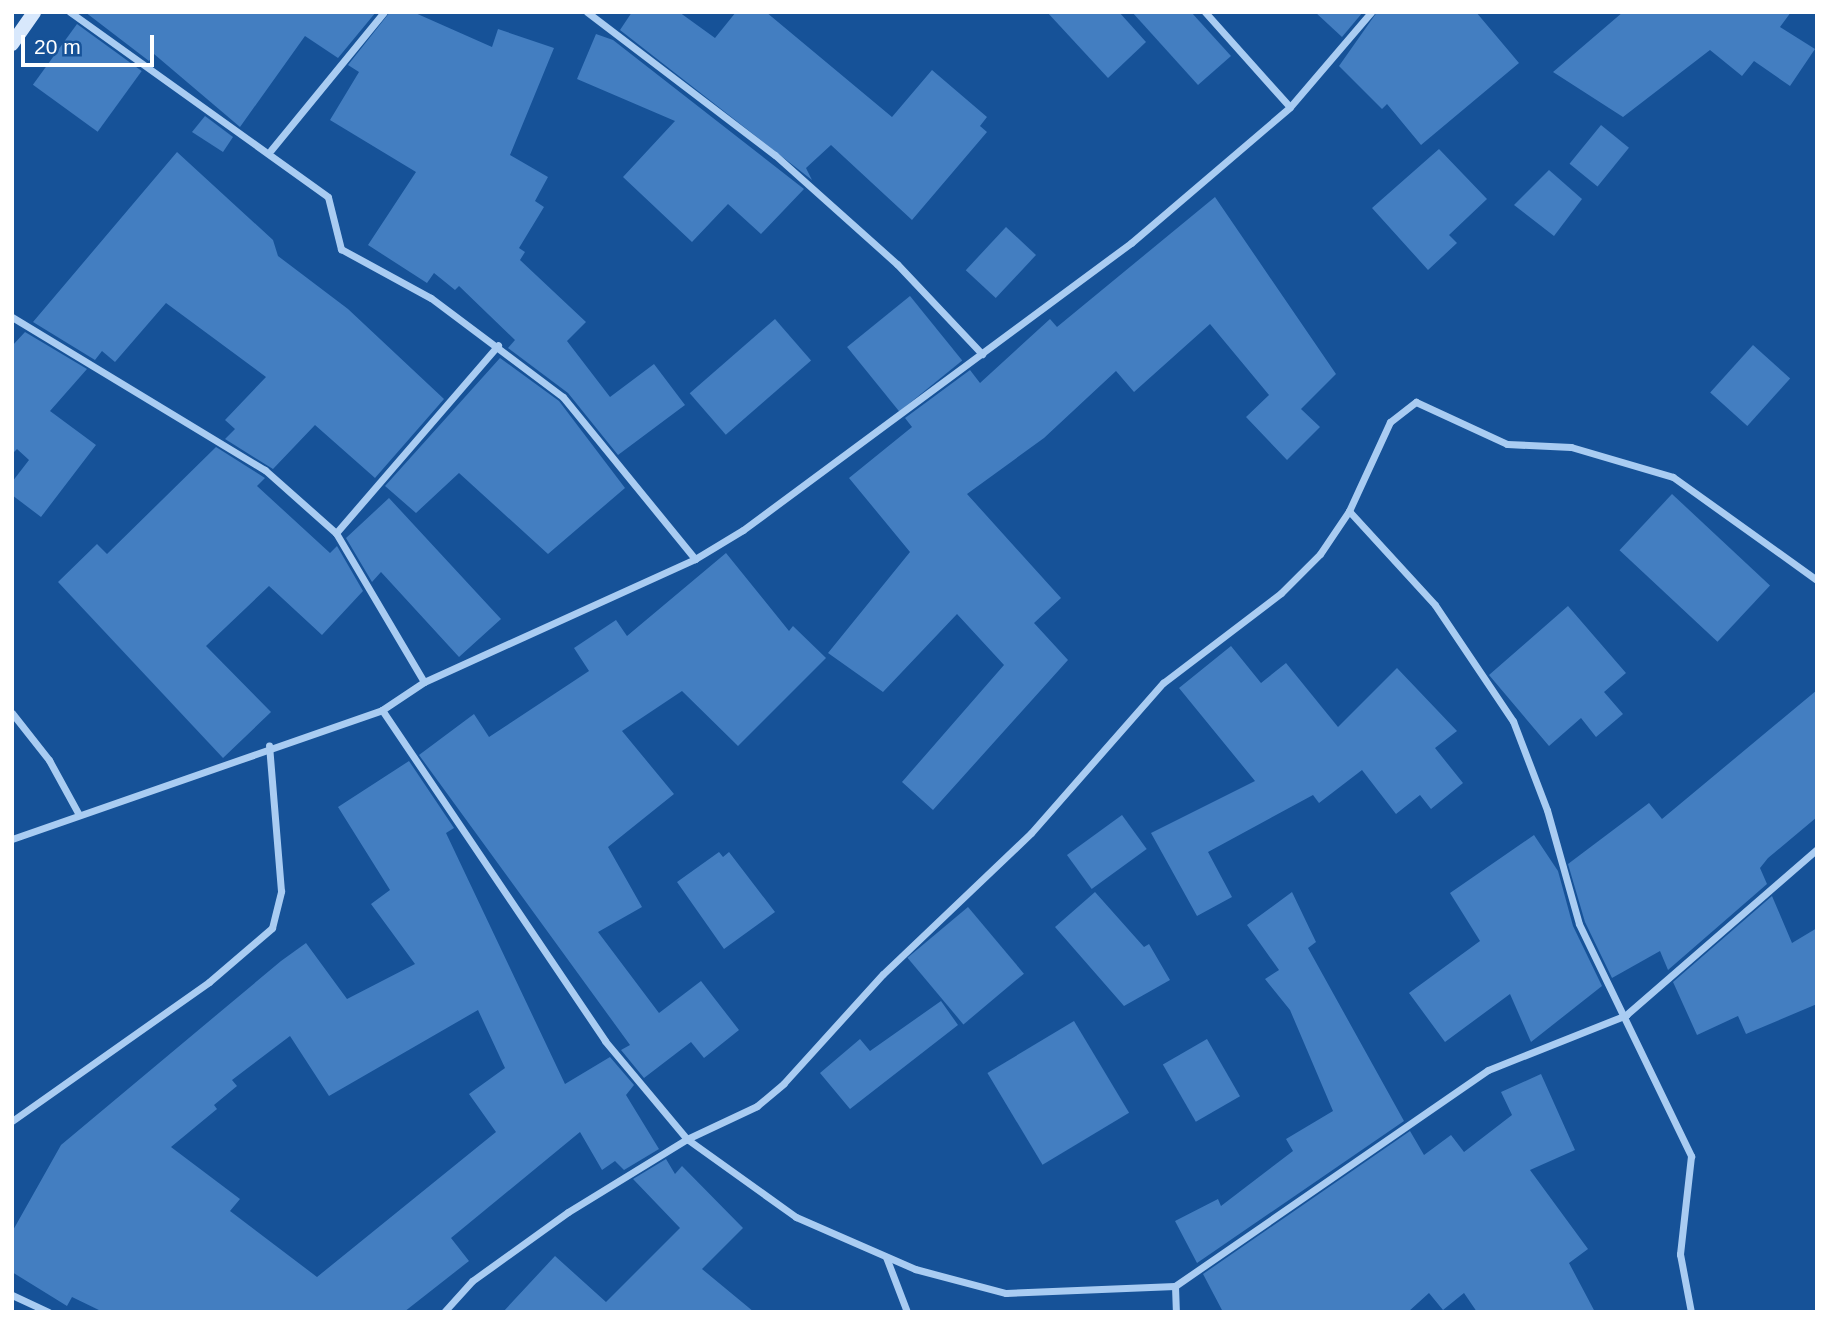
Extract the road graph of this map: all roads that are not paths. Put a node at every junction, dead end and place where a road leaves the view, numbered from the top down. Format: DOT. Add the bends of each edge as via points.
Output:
graph roads {
  1 [pos="34,12"];
  2 [pos="70,12"];
  3 [pos="384,12"];
  4 [pos="587,12"];
  5 [pos="1205,12"];
  6 [pos="1371,12"];
  7 [pos="15,35"];
  8 [pos="1290,107"];
  9 [pos="271,150"];
  10 [pos="12,317"];
  11 [pos="498,345"];
  12 [pos="982,354"];
  13 [pos="1349,511"];
  14 [pos="336,533"];
  15 [pos="695,559"];
  16 [pos="1817,580"];
  17 [pos="424,682"];
  18 [pos="382,710"];
  19 [pos="12,713"];
  20 [pos="269,745"];
  21 [pos="78,813"];
  22 [pos="12,839"];
  23 [pos="1817,849"];
  24 [pos="1626,1015"];
  25 [pos="12,1121"];
  26 [pos="687,1139"];
  27 [pos="886,1256"];
  28 [pos="1175,1286"];
  29 [pos="12,1295"];
  30 [pos="48,1312"];
  31 [pos="444,1312"];
  32 [pos="907,1312"];
  33 [pos="1176,1312"];
  34 [pos="1690,1312"];
  1 -- 7 [label="street"];
  2 -- 9 [label="street"];
  3 -- 9 [label="street"];
  4 -- 12 [label="street" via="775,155 897,264"];
  5 -- 8 [label="street"];
  6 -- 8 [label="street"];
  8 -- 12 [label="street" via="1131,243"];
  9 -- 11 [label="street" via="328,197 341,249"];
  10 -- 14 [label="street" via="265,470"];
  11 -- 14 [label="street"];
  11 -- 15 [label="street" via="563,397"];
  12 -- 15 [label="street"];
  13 -- 16 [label="street" via="1390,422 1416,402 1507,444 1571,447 1673,477"];
  13 -- 24 [label="street" via="1435,605 1513,722 1547,810 1579,924"];
  13 -- 26 [label="street" via="1320,554 1281,593 1163,683 1031,832 883,974 784,1083 757,1106"];
  14 -- 17 [label="street"];
  15 -- 17 [label="street"];
  17 -- 18 [label="street"];
  18 -- 20 [label="street"];
  18 -- 26 [label="street" via="606,1041"];
  19 -- 21 [label="street" via="50,760"];
  20 -- 21 [label="street"];
  20 -- 25 [label="street" via="281,891 272,928 198,990"];
  21 -- 22 [label="street"];
  23 -- 24 [label="street"];
  24 -- 28 [label="street" via="1488,1070"];
  24 -- 34 [label="street" via="1691,1156 1680,1254"];
  26 -- 27 [label="street" via="796,1217"];
  26 -- 31 [label="street" via="557,1220 472,1281"];
  27 -- 28 [label="street" via="1006,1293"];
  27 -- 32 [label="street"];
  28 -- 33 [label="street"];
  29 -- 30 [label="street"];
}
